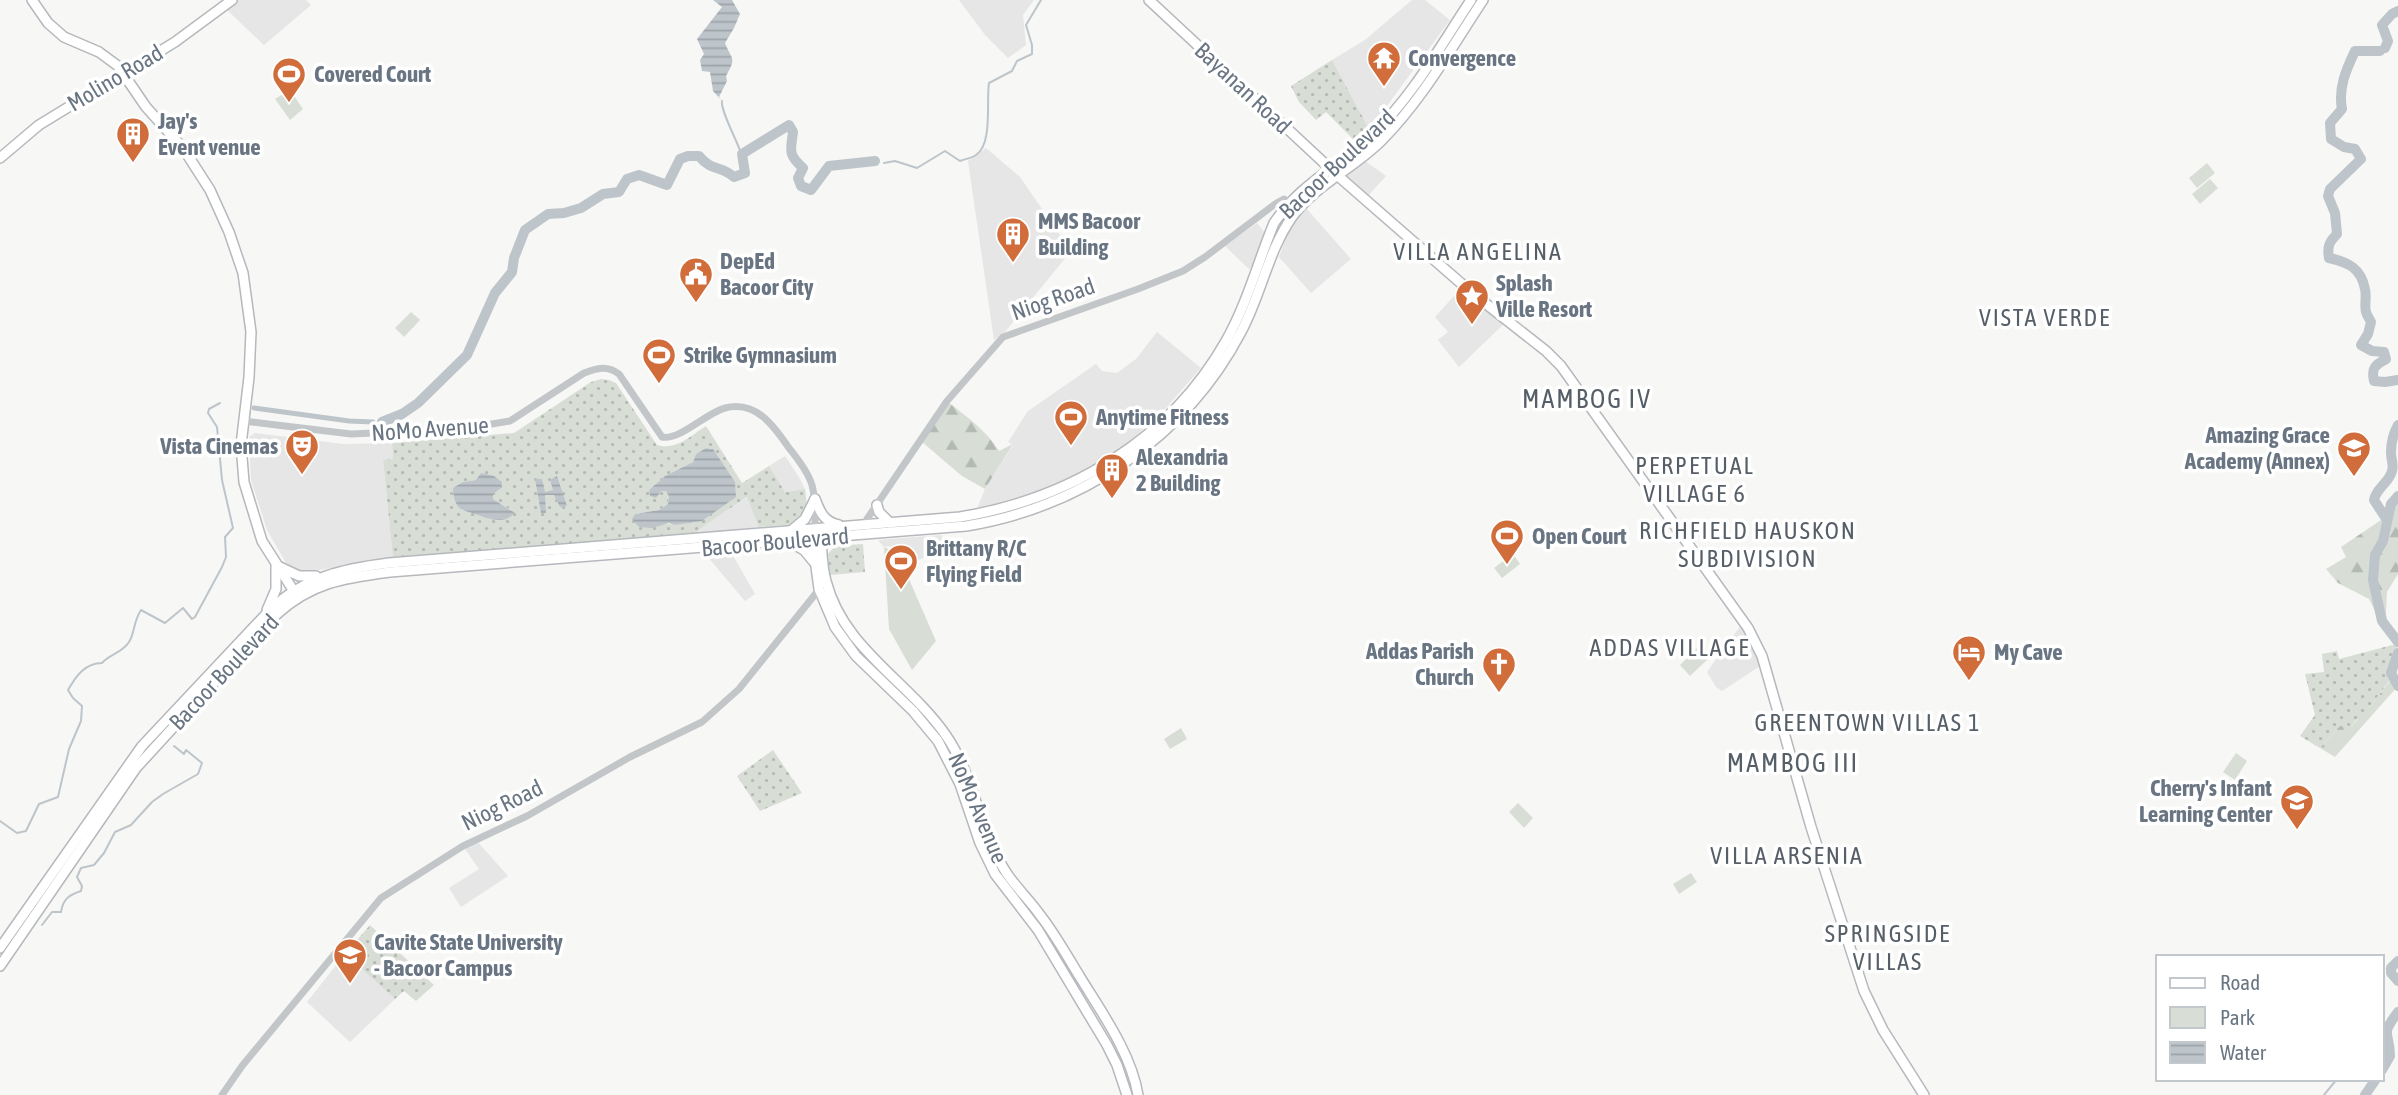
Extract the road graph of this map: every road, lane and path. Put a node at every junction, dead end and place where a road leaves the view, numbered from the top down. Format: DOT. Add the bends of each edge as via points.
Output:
graph roads {
  1 [pos="32,0"];
  2 [pos="232,0"];
  3 [pos="1149,0"];
  4 [pos="1471,0"];
  5 [pos="1483,0"];
  6 [pos="124,74"];
  7 [pos="0,158"];
  8 [pos="1334,172"];
  9 [pos="1289,202"];
  10 [pos="1256,271"];
  11 [pos="1266,275"];
  12 [pos="243,421"];
  13 [pos="815,499"];
  14 [pos="877,505"];
  15 [pos="1033,505"];
  16 [pos="890,523"];
  17 [pos="844,526"];
  18 [pos="815,529"];
  19 [pos="792,530"];
  20 [pos="867,530"];
  21 [pos="838,537"];
  22 [pos="821,538"];
  23 [pos="810,539"];
  24 [pos="789,541"];
  25 [pos="819,560"];
  26 [pos="275,565"];
  27 [pos="324,575"];
  28 [pos="822,584"];
  29 [pos="296,594"];
  30 [pos="264,615"];
  31 [pos="999,872"];
  32 [pos="0,948"];
  33 [pos="0,966"];
  34 [pos="222,1095"];
  35 [pos="1126,1095"];
  36 [pos="1139,1095"];
  37 [pos="1924,1095"];
  1 -- 6 [label="main road" via="64,37 110,59"];
  2 -- 6 [label="main road, Molino Road"];
  3 -- 8 [label="main road, Bayanan Road"];
  4 -- 8 [label="main road, Bacoor Boulevard" via="1401,104"];
  5 -- 8 [label="main road, Bacoor Boulevard" via="1409,110 1376,146"];
  6 -- 7 [label="main road, Molino Road" via="39,125"];
  6 -- 12 [label="main road" via="198,171 238,255 251,332"];
  8 -- 9 [label="main road, Bacoor Boulevard"];
  8 -- 11 [label="main road, Bacoor Boulevard" via="1293,216"];
  8 -- 37 [label="main road, Bayanan Road" via="1561,366 1742,617 1762,656 1864,991"];
  9 -- 10 [label="main road, Bacoor Boulevard" via="1274,223"];
  9 -- 14 [label="street, Niog Road" via="1284,199 1275,204 1182,271 1003,337 947,401"];
  10 -- 11 [label="main road"];
  10 -- 15 [label="main road, Bacoor Boulevard" via="1226,342 1178,404 1143,438 1105,465"];
  11 -- 15 [label="main road, Bacoor Boulevard" via="1227,357 1177,420 1088,486"];
  12 -- 13 [label="street, NoMo Avenue" via="351,434 462,429 510,421 584,373 612,369 662,437 674,437 724,408 741,407 760,414 805,472"];
  12 -- 26 [label="main road" via="240,445 246,495"];
  13 -- 17 [label="main road" via="828,521"];
  13 -- 18 [label="street, NoMo Avenue"];
  13 -- 19 [label="main road" via="805,519"];
  14 -- 16 [label="main road"];
  14 -- 20 [label="street, Niog Road" via="867,519"];
  15 -- 16 [label="main road, Bacoor Boulevard"];
  15 -- 20 [label="main road, Bacoor Boulevard" via="984,523"];
  16 -- 20 [label="main road, Bacoor Boulevard"];
  17 -- 18 [label="main road, Bacoor Boulevard"];
  17 -- 20 [label="main road, Bacoor Boulevard"];
  18 -- 19 [label="main road, Bacoor Boulevard"];
  18 -- 22 [label="main road, NoMo Avenue"];
  18 -- 23 [label="main road, NoMo Avenue"];
  19 -- 27 [label="main road, Bacoor Boulevard" via="389,563"];
  20 -- 21 [label="main road, Bacoor Boulevard"];
  21 -- 22 [label="main road, Bacoor Boulevard"];
  21 -- 25 [label="main road"];
  22 -- 23 [label="main road, Bacoor Boulevard"];
  22 -- 25 [label="main road, NoMo Avenue"];
  23 -- 24 [label="main road, Bacoor Boulevard"];
  23 -- 25 [label="main road, NoMo Avenue"];
  24 -- 25 [label="main road"];
  24 -- 29 [label="main road, Bacoor Boulevard" via="390,572 328,582"];
  25 -- 28 [label="main road, NoMo Avenue"];
  26 -- 27 [label="main road" via="299,576"];
  26 -- 29 [label="main road"];
  26 -- 30 [label="main road" via="276,589"];
  27 -- 29 [label="main road, Bacoor Boulevard"];
  28 -- 31 [label="main road, NoMo Avenue" via="853,637 945,734 970,780"];
  28 -- 34 [label="street, Niog Road" via="739,689 702,722 463,846 381,898"];
  29 -- 30 [label="main road, Bacoor Boulevard"];
  29 -- 33 [label="main road, Bacoor Boulevard" via="136,768"];
  30 -- 32 [label="main road, Bacoor Boulevard" via="135,755"];
  31 -- 35 [label="main road, NoMo Avenue" via="1100,1033 1118,1065"];
  31 -- 36 [label="main road, NoMo Avenue" via="1048,925 1133,1070"];
}
